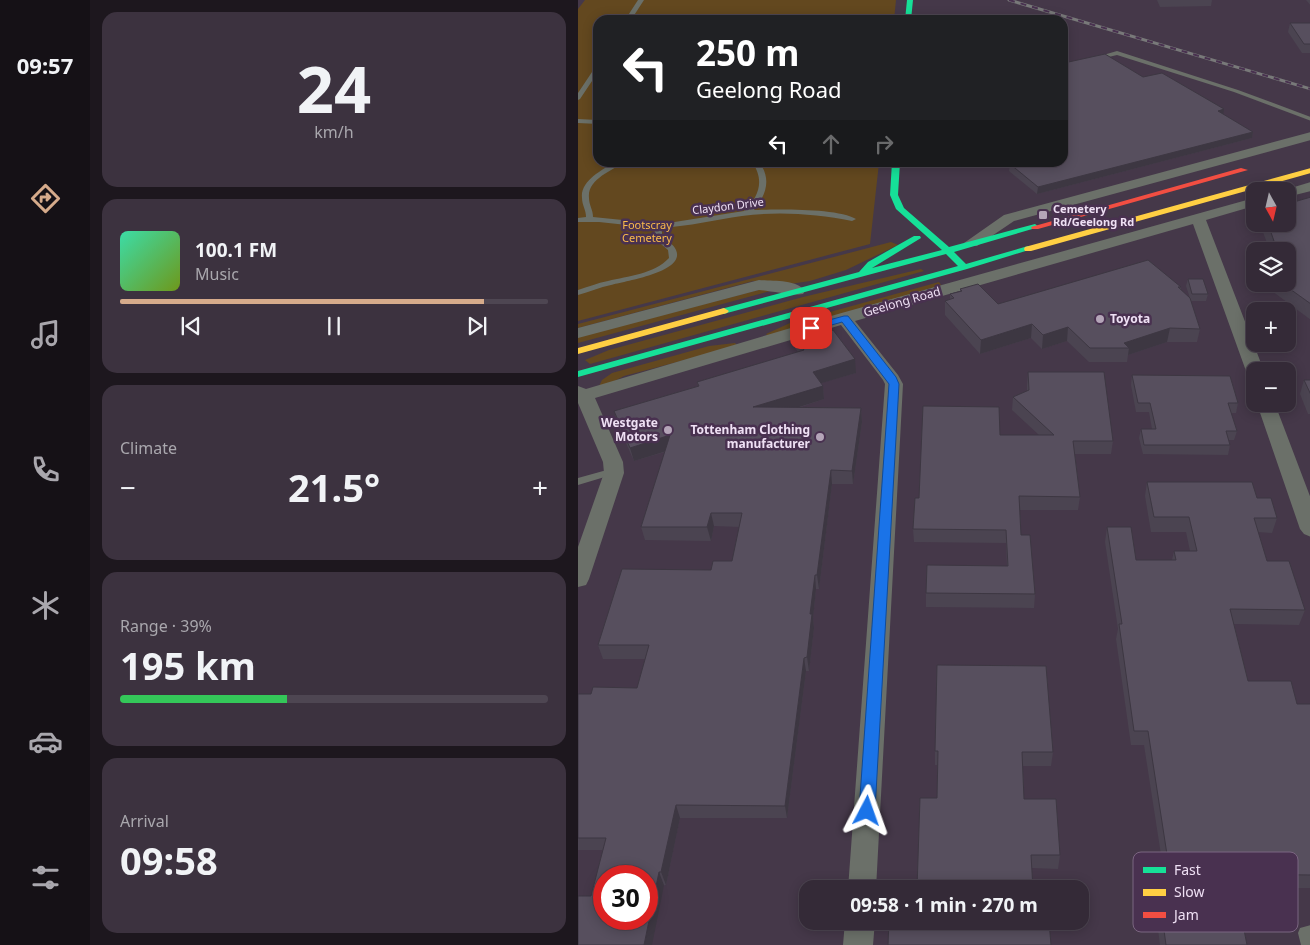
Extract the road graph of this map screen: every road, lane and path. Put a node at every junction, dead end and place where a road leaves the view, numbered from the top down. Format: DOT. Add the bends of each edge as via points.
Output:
graph roads {
  1 [pos="641,0"];
  2 [pos="910,0"];
  3 [pos="631,15"];
  4 [pos="908,15"];
  5 [pos="1090,59"];
  6 [pos="593,76"];
  7 [pos="578,98"];
  8 [pos="1310,120"];
  9 [pos="578,121"];
  10 [pos="593,122"];
  11 [pos="1310,136"];
  12 [pos="613,167"];
  13 [pos="759,167"];
  14 [pos="896,167"];
  15 [pos="1254,167"];
  16 [pos="1310,170"];
  17 [pos="1310,186"];
  18 [pos="1296,190"];
  19 [pos="1246,204"];
  20 [pos="747,213"];
  21 [pos="905,217"];
  22 [pos="852,218"];
  23 [pos="589,219"];
  24 [pos="1197,219"];
  25 [pos="578,220"];
  26 [pos="659,226"];
  27 [pos="1079,235"];
  28 [pos="916,238"];
  29 [pos="972,243"];
  30 [pos="1111,243"];
  31 [pos="948,250"];
  32 [pos="933,254"];
  33 [pos="957,269"];
  34 [pos="863,274"];
  35 [pos="976,280"];
  36 [pos="798,291"];
  37 [pos="578,293"];
  38 [pos="844,318"];
  39 [pos="578,333"];
  40 [pos="578,351"];
  41 [pos="1251,362"];
  42 [pos="600,368"];
  43 [pos="578,374"];
  44 [pos="580,394"];
  45 [pos="1269,412"];
  46 [pos="614,471"];
  47 [pos="578,482"];
  48 [pos="1310,529"];
  49 [pos="578,579"];
  50 [pos="863,880"];
  51 [pos="859,930"];
  52 [pos="1310,932"];
  53 [pos="858,945"];
  54 [pos="1308,945"];
  1 -- 3 [label="lane"];
  2 -- 4 [label="main road"];
  5 -- 8 [label="lane" via="1118,53 1236,91"];
  6 -- 7 [label="lane"];
  9 -- 10 [label="lane"];
  11 -- 29 [label="street" via="1009,218"];
  12 -- 23 [label="lane" via="587,188 585,196 590,209"];
  13 -- 20 [label="lane" via="764,188 758,202"];
  14 -- 21 [label="main road" via="894,197"];
  15 -- 29 [label="main road"];
  16 -- 27 [label="main road, Geelong Road"];
  17 -- 18 [label="street"];
  19 -- 24 [label="street, Geelong Road"];
  20 -- 22 [label="lane, Claydon Drive" via="808,213"];
  20 -- 26 [label="lane, Claydon Drive"];
  21 -- 28 [label="main road"];
  21 -- 31 [label="main road" via="916,222"];
  23 -- 25 [label="lane, Claydon Drive"];
  23 -- 26 [label="lane, Claydon Drive"];
  24 -- 30 [label="street, Geelong Road"];
  24 -- 41 [label="street" via="1202,224"];
  26 -- 37 [label="lane" via="658,238 673,252 667,265"];
  27 -- 30 [label="street, Geelong Road"];
  27 -- 33 [label="main road, Geelong Road"];
  28 -- 32 [label="main road"];
  28 -- 34 [label="main road" via="870,264"];
  29 -- 31 [label="main road"];
  30 -- 35 [label="street, Geelong Road"];
  31 -- 32 [label="main road"];
  31 -- 33 [label="main road"];
  32 -- 33 [label="main road"];
  32 -- 34 [label="main road"];
  33 -- 35 [label="street"];
  33 -- 42 [label="main road, Geelong Road"];
  34 -- 36 [label="main road"];
  35 -- 38 [label="street, Geelong Road"];
  36 -- 39 [label="street" via="759,285"];
  36 -- 40 [label="main road"];
  38 -- 44 [label="street, Geelong Road"];
  38 -- 50 [label="street" via="894,384"];
  42 -- 43 [label="main road, Geelong Road"];
  42 -- 44 [label="street"];
  44 -- 46 [label="street" via="613,462"];
  45 -- 48 [label="street"];
  46 -- 47 [label="lane"];
  46 -- 49 [label="street"];
  51 -- 53 [label="street"];
  52 -- 54 [label="lane" via="1305,933"];
}
